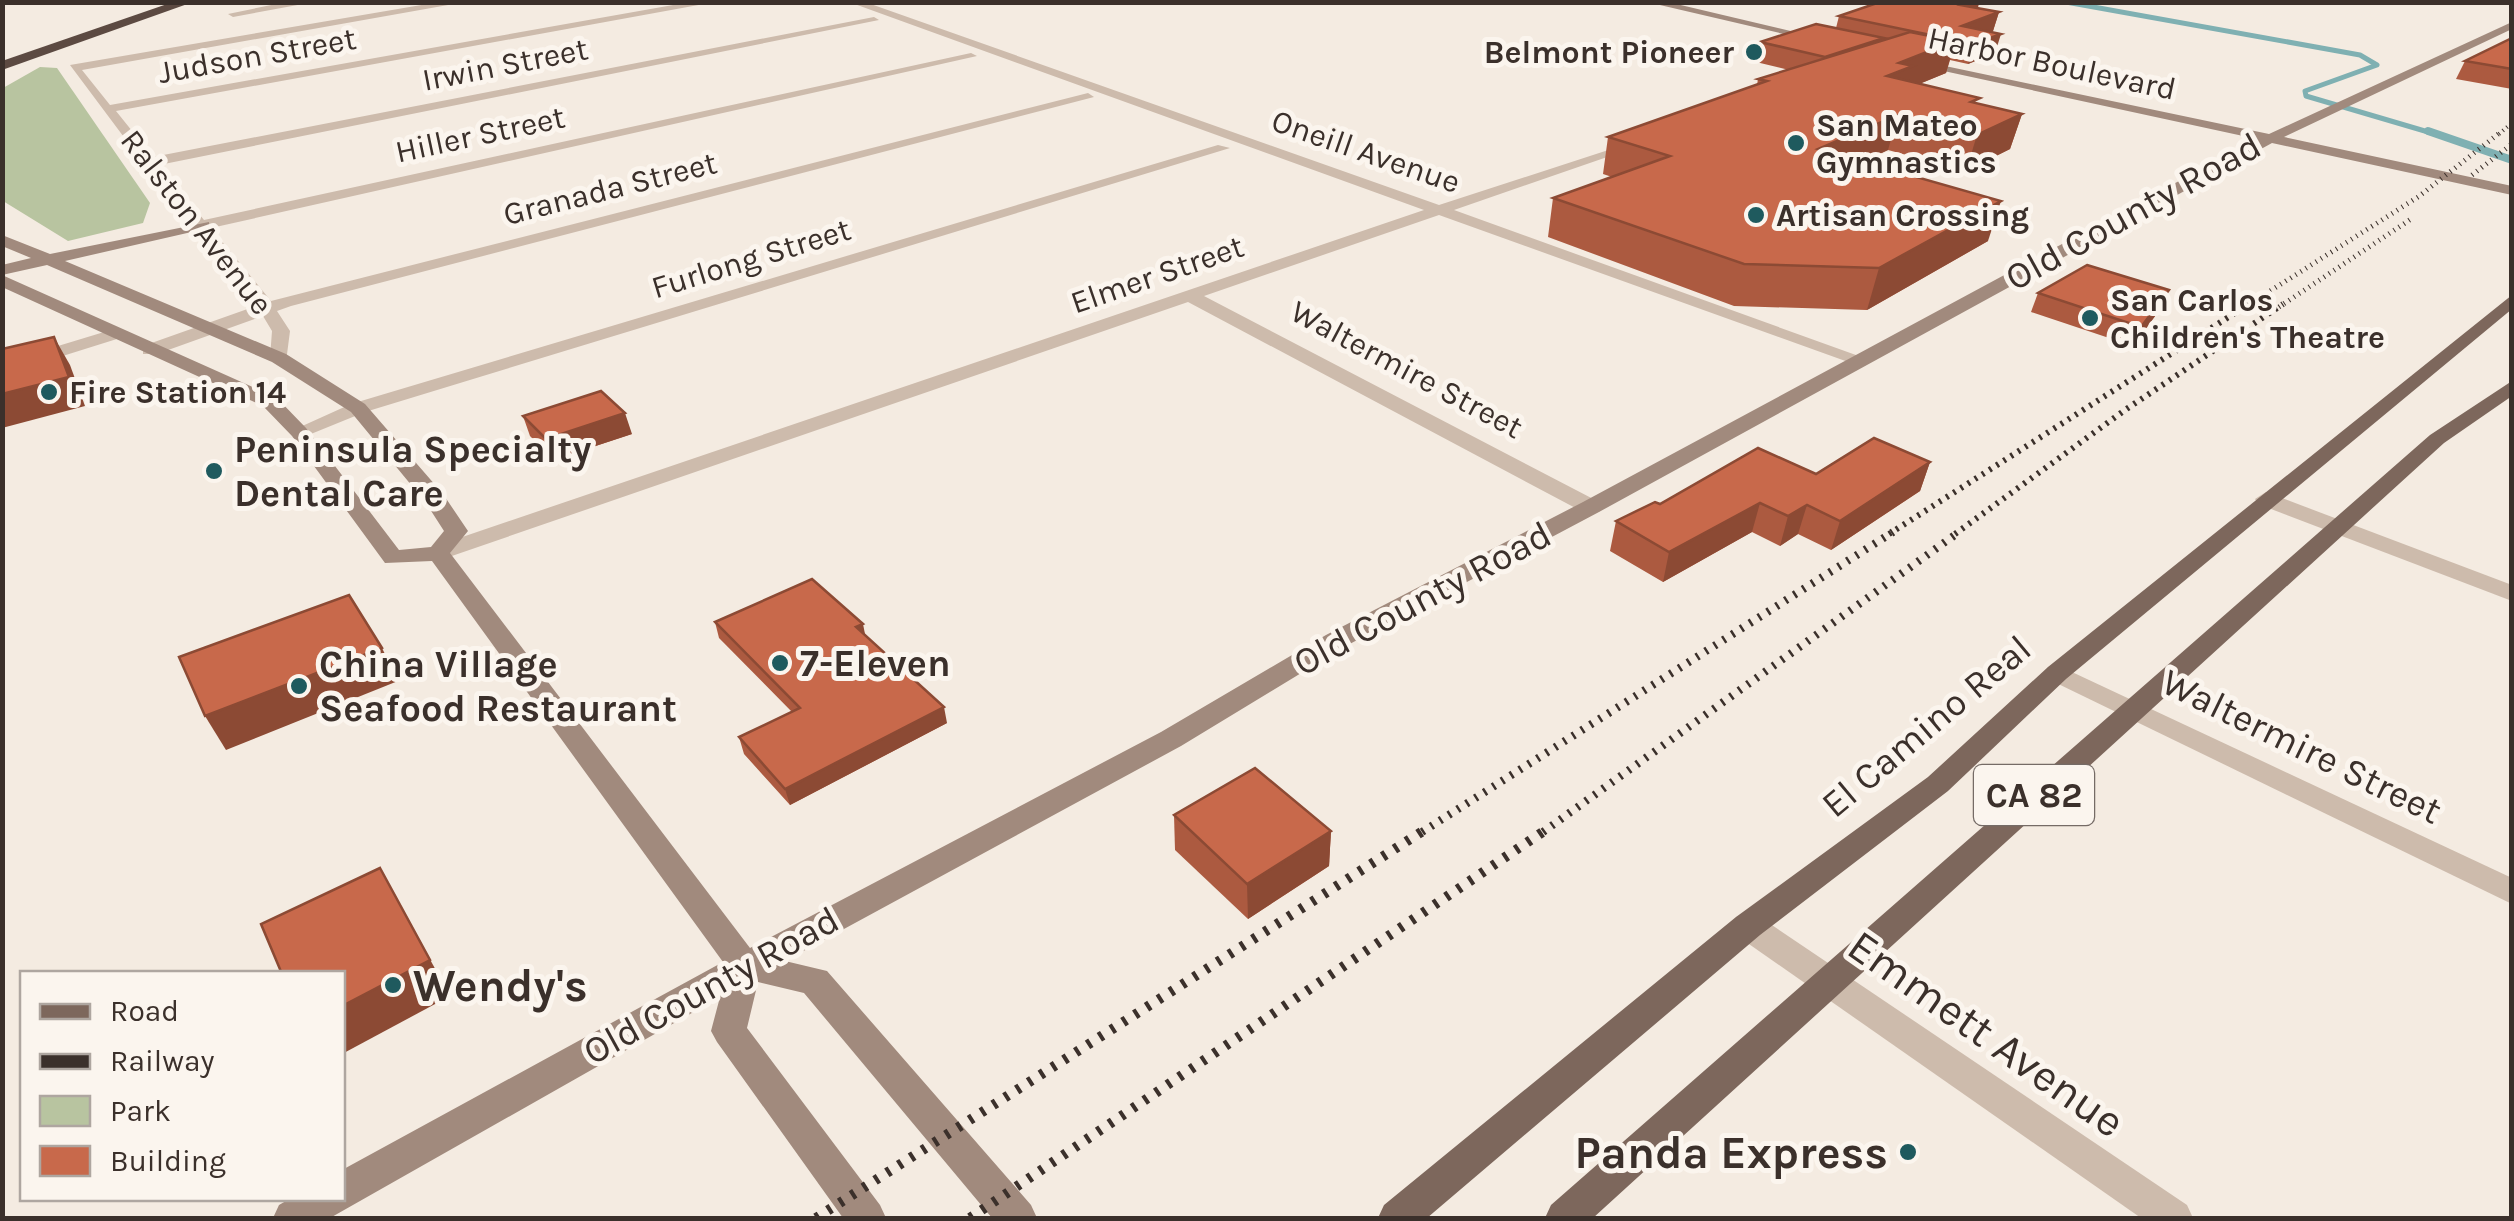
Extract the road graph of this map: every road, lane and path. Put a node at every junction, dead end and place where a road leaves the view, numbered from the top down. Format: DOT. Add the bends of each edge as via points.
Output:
graph roads {
  1 [pos="188,2"];
  2 [pos="309,2"];
  3 [pos="460,2"];
  4 [pos="710,2"];
  5 [pos="854,2"];
  6 [pos="1652,2"];
  7 [pos="233,14"];
  8 [pos="874,20"];
  9 [pos="2512,25"];
  10 [pos="1831,42"];
  11 [pos="971,56"];
  12 [pos="1897,57"];
  13 [pos="2,66"];
  14 [pos="1088,97"];
  15 [pos="108,109"];
  16 [pos="1649,138"];
  17 [pos="2265,138"];
  18 [pos="1223,148"];
  19 [pos="146,162"];
  20 [pos="2512,191"];
  21 [pos="2512,202"];
  22 [pos="1434,209"];
  23 [pos="202,225"];
  24 [pos="2,240"];
  25 [pos="47,260"];
  26 [pos="2,270"];
  27 [pos="2,280"];
  28 [pos="1188,295"];
  29 [pos="2512,300"];
  30 [pos="266,307"];
  31 [pos="206,329"];
  32 [pos="114,334"];
  33 [pos="150,350"];
  34 [pos="279,358"];
  35 [pos="1858,359"];
  36 [pos="2,369"];
  37 [pos="2512,386"];
  38 [pos="358,408"];
  39 [pos="299,432"];
  40 [pos="2266,499"];
  41 [pos="1591,507"];
  42 [pos="2338,526"];
  43 [pos="438,553"];
  44 [pos="2512,594"];
  45 [pos="2057,673"];
  46 [pos="2130,708"];
  47 [pos="2512,892"];
  48 [pos="1748,926"];
  49 [pos="745,966"];
  50 [pos="1827,981"];
  51 [pos="345,1189"];
  52 [pos="324,1201"];
  53 [pos="293,1218"];
  54 [pos="866,1218"];
  55 [pos="1018,1218"];
  56 [pos="1398,1218"];
  57 [pos="1565,1218"];
  58 [pos="2173,1218"];
  1 -- 13 [label="highway"];
  2 -- 7 [label="street"];
  3 -- 15 [label="street, Ralston Avenue" via="74,68"];
  4 -- 15 [label="street, Judson Street"];
  5 -- 22 [label="street, Oneill Avenue"];
  6 -- 10 [label="main road"];
  8 -- 19 [label="street, Irwin Street"];
  9 -- 17 [label="main road, Old County Road"];
  11 -- 23 [label="street, Hiller Street"];
  12 -- 17 [label="main road, Harbor Boulevard"];
  14 -- 30 [label="street, Granada Street"];
  15 -- 19 [label="street, Ralston Avenue"];
  16 -- 22 [label="street, Elmer Street"];
  17 -- 20 [label="main road, Harbor Boulevard"];
  17 -- 21 [label="main road, Harbor Boulevard"];
  17 -- 35 [label="main road, Old County Road"];
  18 -- 38 [label="street, Furlong Street"];
  19 -- 23 [label="street, Ralston Avenue"];
  22 -- 28 [label="street, Elmer Street"];
  22 -- 35 [label="street, Oneill Avenue"];
  23 -- 25 [label="main road, Hiller Street"];
  23 -- 30 [label="street, Ralston Avenue"];
  24 -- 25 [label="main road"];
  25 -- 26 [label="main road, Hiller Street"];
  25 -- 31 [label="main road"];
  27 -- 32 [label="main road"];
  28 -- 41 [label="street, Waltermire Street"];
  28 -- 43 [label="street, Elmer Street"];
  29 -- 40 [label="main road, El Camino Real / CA 82"];
  30 -- 31 [label="street, Granada Street"];
  30 -- 34 [label="street, Ralston Avenue" via="281,331"];
  31 -- 33 [label="street, Granada Street"];
  31 -- 34 [label="main road"];
  32 -- 33 [label="main road"];
  32 -- 36 [label="street"];
  33 -- 39 [label="main road" via="254,392"];
  34 -- 38 [label="main road, Ralston Avenue"];
  35 -- 41 [label="main road, Old County Road"];
  37 -- 42 [label="main road, CA 82" via="2436,439"];
  38 -- 39 [label="street, Furlong Street"];
  38 -- 43 [label="main road, Ralston Avenue" via="456,532"];
  39 -- 43 [label="main road" via="394,558"];
  40 -- 42 [label="street"];
  40 -- 45 [label="main road, El Camino Real / CA 82"];
  41 -- 49 [label="main road, Old County Road"];
  42 -- 44 [label="street"];
  42 -- 46 [label="main road, CA 82"];
  43 -- 49 [label="main road"];
  45 -- 46 [label="street, Waltermire Street"];
  45 -- 48 [label="main road, El Camino Real / CA 82" via="1938,784"];
  46 -- 47 [label="street, Waltermire Street"];
  46 -- 50 [label="main road, CA 82"];
  48 -- 50 [label="street, Emmett Avenue"];
  48 -- 56 [label="main road, El Camino Real / CA 82"];
  49 -- 51 [label="main road, Old County Road"];
  49 -- 54 [label="main road" via="729,1031"];
  49 -- 55 [label="main road" via="815,981"];
  50 -- 57 [label="main road, CA 82"];
  50 -- 58 [label="street, Emmett Avenue"];
  52 -- 53 [label="main road"];
}
